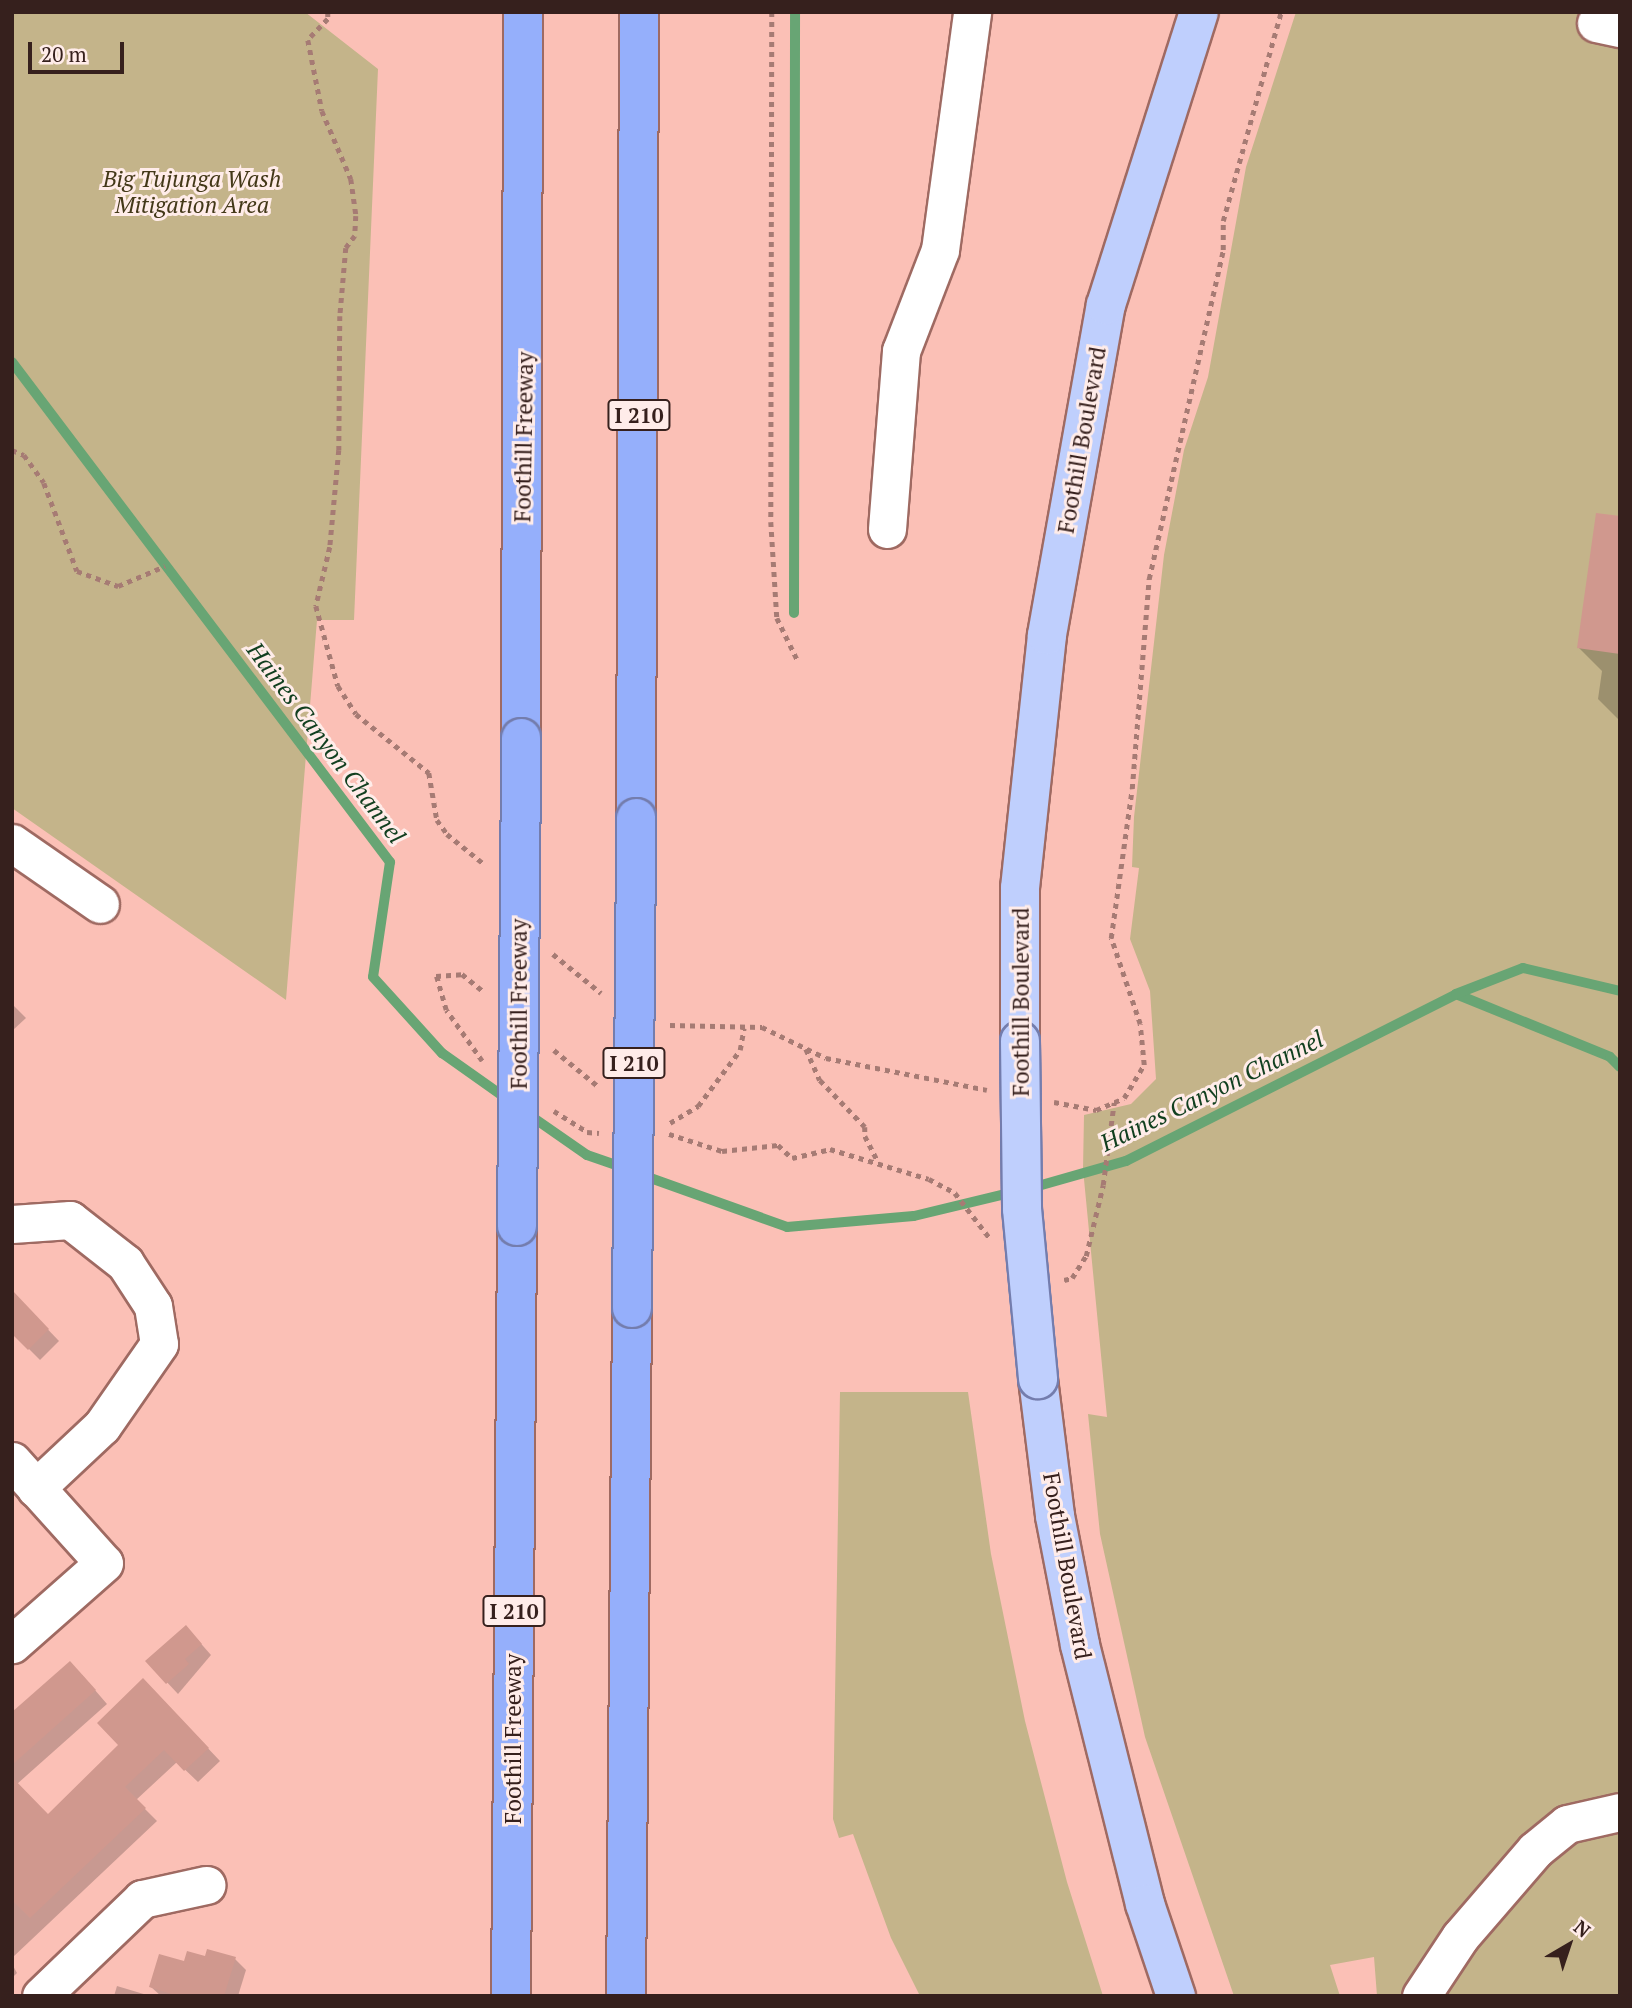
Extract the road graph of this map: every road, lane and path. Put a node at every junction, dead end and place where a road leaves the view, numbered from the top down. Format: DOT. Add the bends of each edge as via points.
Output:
graph roads {
  1 [pos="328,12"];
  2 [pos="523,12"];
  3 [pos="639,12"];
  4 [pos="772,12"];
  5 [pos="972,12"];
  6 [pos="1199,12"];
  7 [pos="1281,12"];
  8 [pos="12,450"];
  9 [pos="887,528"];
  10 [pos="165,566"];
  11 [pos="798,661"];
  12 [pos="12,843"];
  13 [pos="493,876"];
  14 [pos="100,904"];
  15 [pos="551,952"];
  16 [pos="603,994"];
  17 [pos="494,1001"];
  18 [pos="666,1025"];
  19 [pos="744,1028"];
  20 [pos="548,1045"];
  21 [pos="806,1049"];
  22 [pos="491,1071"];
  23 [pos="990,1090"];
  24 [pos="611,1096"];
  25 [pos="1043,1100"];
  26 [pos="1115,1102"];
  27 [pos="547,1107"];
  28 [pos="663,1125"];
  29 [pos="662,1132"];
  30 [pos="611,1135"];
  31 [pos="880,1163"];
  32 [pos="12,1224"];
  33 [pos="992,1242"];
  34 [pos="1061,1281"];
  35 [pos="24,1475"];
  36 [pos="12,1644"];
  37 [pos="1620,1812"];
  38 [pos="206,1885"];
  39 [pos="41,1996"];
  40 [pos="511,1996"];
  41 [pos="626,1996"];
  42 [pos="1176,1996"];
  43 [pos="1421,1996"];
  1 -- 13 [label="path" via="328,19 307,40 322,111 351,180 356,216 355,236 346,248 340,316 339,450 330,547 316,606 338,686 356,714 429,773 437,820 447,834 477,854"];
  2 -- 40 [label="highway, Foothill Freeway / I 210, bridge"];
  3 -- 41 [label="highway, I 210, bridge"];
  4 -- 11 [label="path" via="771,522 777,618"];
  5 -- 9 [label="street" via="940,250 901,351"];
  6 -- 42 [label="main road, Foothill Boulevard, bridge" via="1106,305 1047,635 1020,888 1022,1209 1055,1516 1080,1645 1145,1905"];
  7 -- 26 [label="path" via="1223,221 1223,250 1149,579 1132,789 1111,938 1140,1024 1144,1065 1124,1098"];
  8 -- 10 [label="path" via="24,455 44,483 77,571 118,586"];
  12 -- 14 [label="street"];
  15 -- 16 [label="path"];
  17 -- 22 [label="path" via="462,974 436,975 446,1010"];
  18 -- 19 [label="path"];
  19 -- 21 [label="path" via="762,1027"];
  19 -- 28 [label="path" via="740,1050 698,1106"];
  20 -- 24 [label="path"];
  21 -- 23 [label="path" via="827,1058"];
  21 -- 31 [label="path" via="820,1080 865,1127"];
  25 -- 26 [label="path" via="1096,1110"];
  26 -- 34 [label="path" via="1103,1185 1086,1256 1072,1278"];
  27 -- 30 [label="path" via="587,1132"];
  29 -- 31 [label="path" via="722,1151 778,1145 792,1158 830,1149"];
  31 -- 33 [label="path" via="956,1193"];
  32 -- 35 [label="street" via="70,1220 125,1263 153,1306 159,1344 102,1426"];
  35 -- 36 [label="street" via="104,1563"];
  37 -- 43 [label="street" via="1567,1824 1535,1850 1460,1937"];
  38 -- 39 [label="street" via="142,1899"];
}
